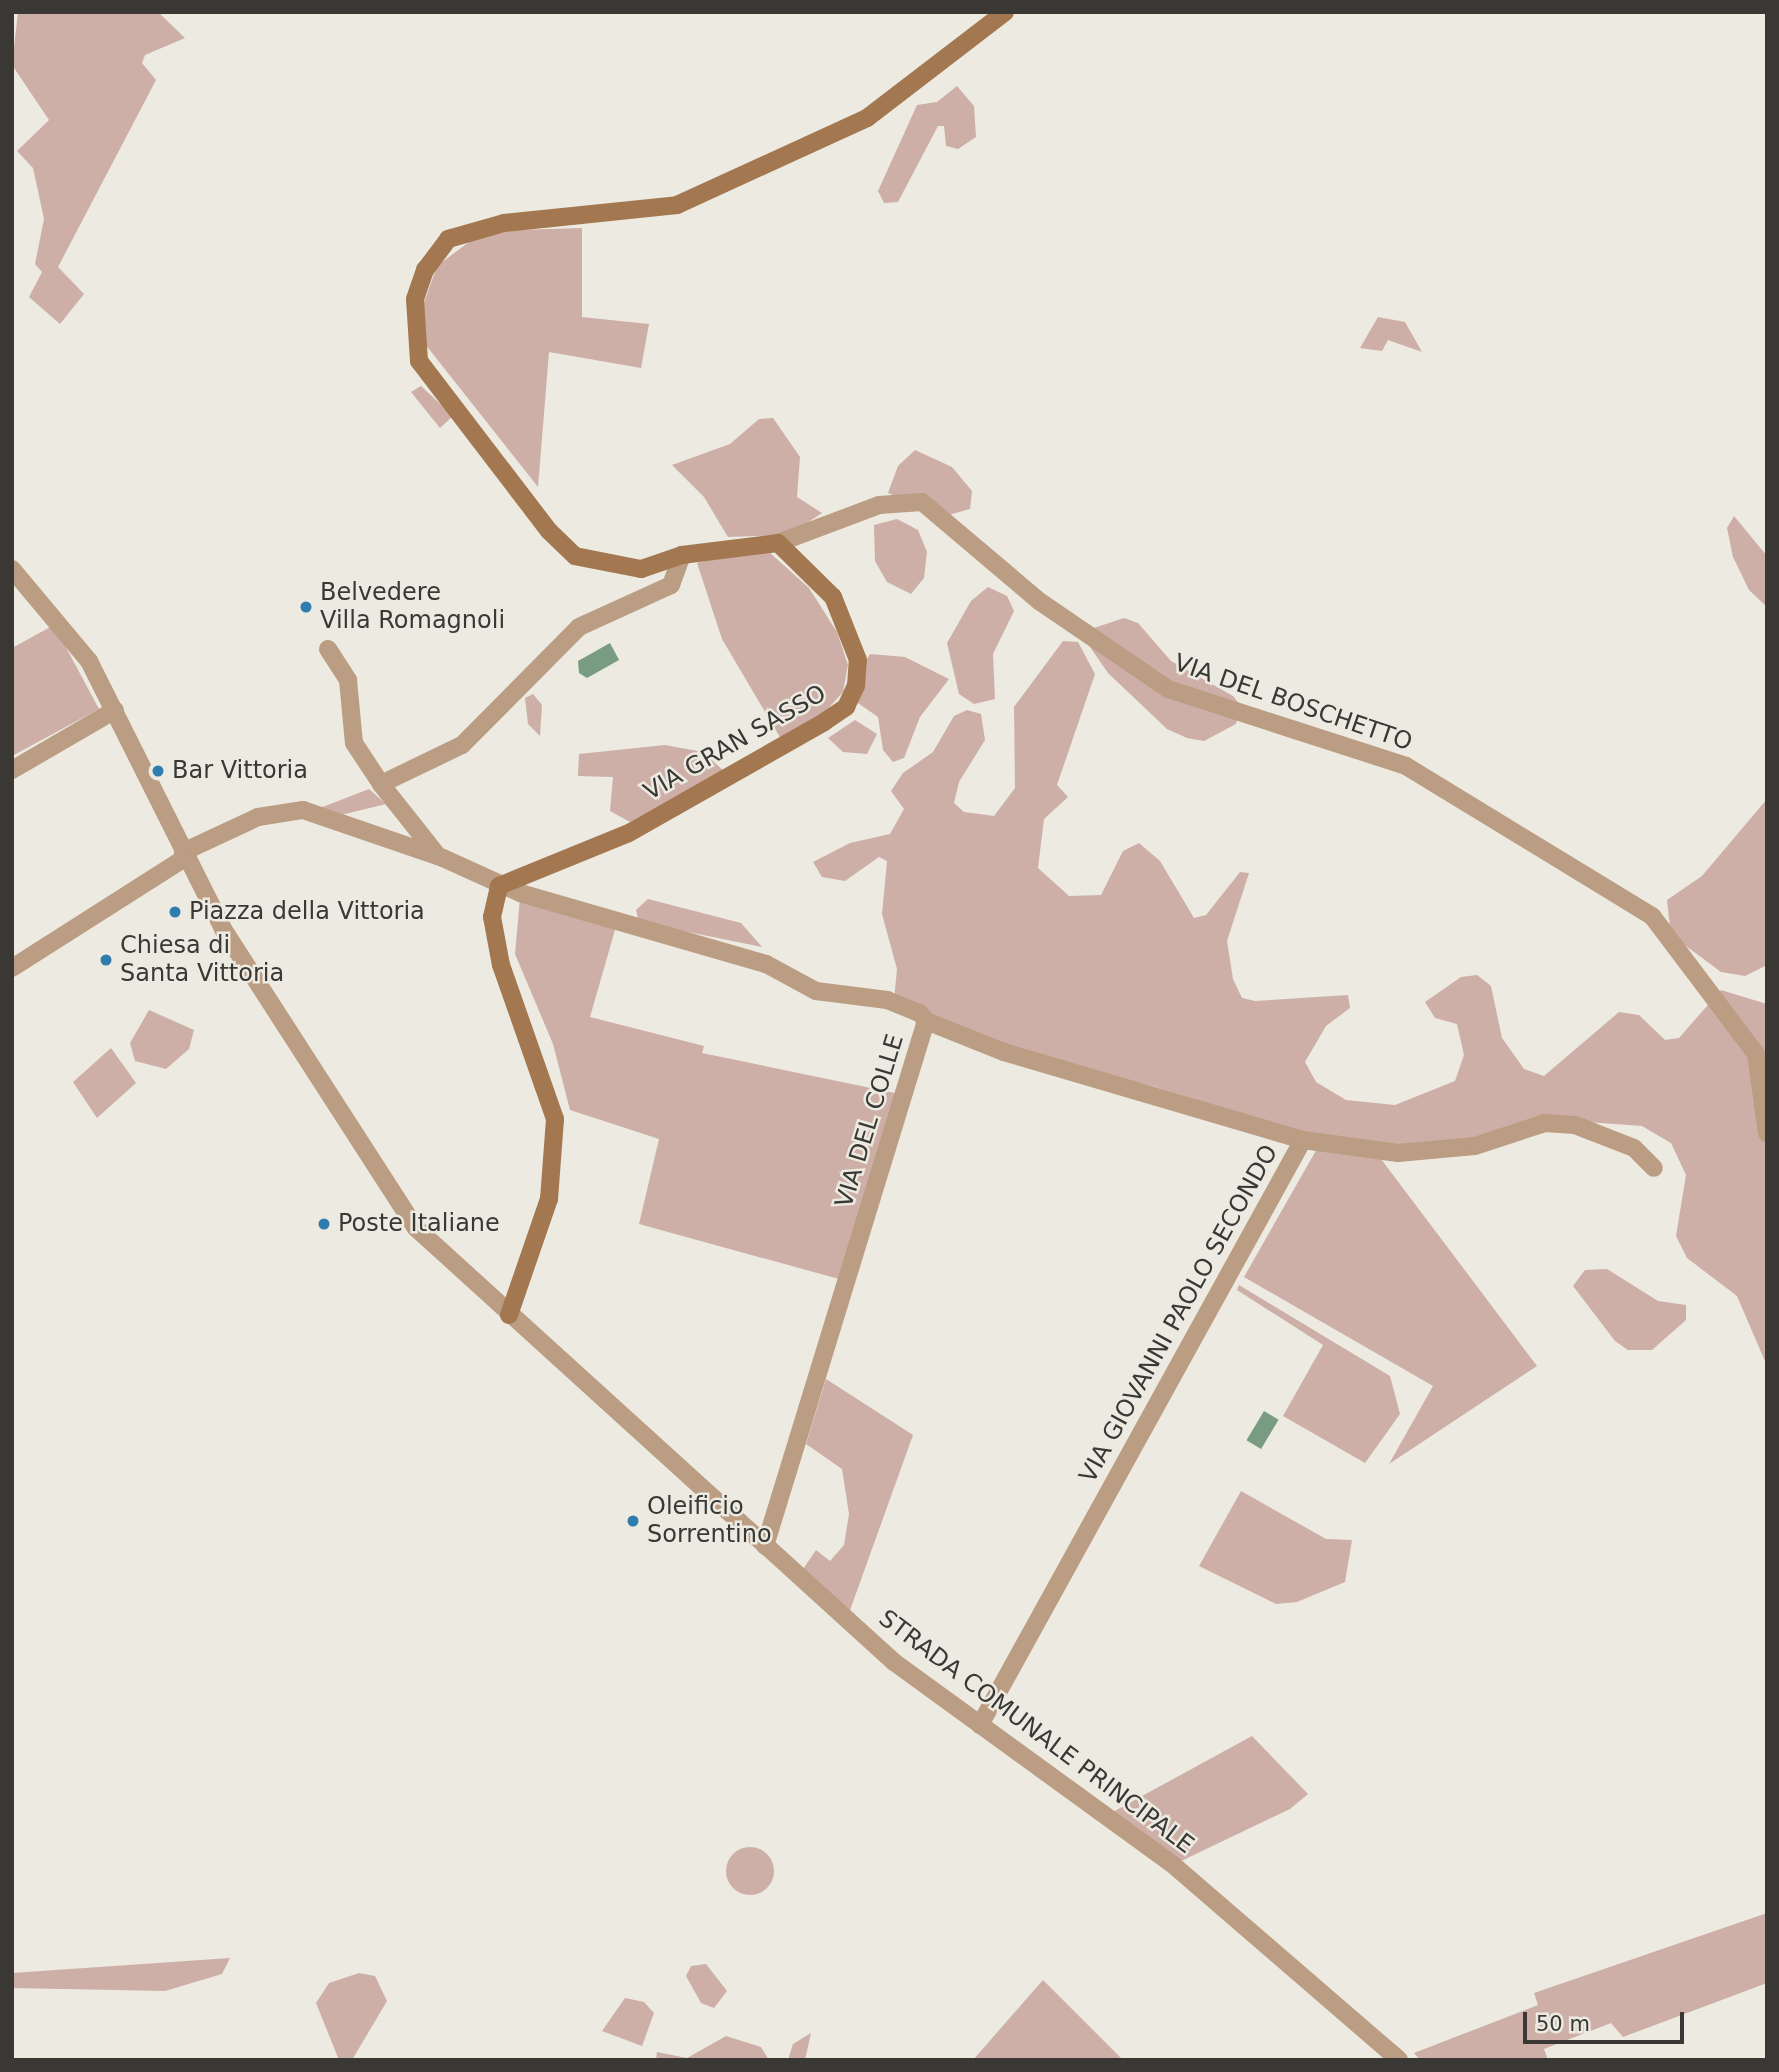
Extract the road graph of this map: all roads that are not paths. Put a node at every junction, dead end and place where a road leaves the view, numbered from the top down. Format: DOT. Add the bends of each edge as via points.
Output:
graph roads {
  1 [pos="1005,12"];
  2 [pos="778,543"];
  3 [pos="682,555"];
  4 [pos="12,569"];
  5 [pos="328,649"];
  6 [pos="115,710"];
  7 [pos="12,770"];
  8 [pos="381,784"];
  9 [pos="184,854"];
  10 [pos="438,856"];
  11 [pos="499,886"];
  12 [pos="12,968"];
  13 [pos="926,1021"];
  14 [pos="1767,1133"];
  15 [pos="1303,1140"];
  16 [pos="1654,1168"];
  17 [pos="509,1315"];
  18 [pos="765,1546"];
  19 [pos="980,1725"];
  20 [pos="1399,2060"];
  1 -- 3 [label="street" via="867,118 677,205 504,223 448,239 425,270 415,299 419,361 549,531 575,556 641,569"];
  2 -- 3 [label="street"];
  2 -- 11 [label="street, VIA GRAN SASSO" via="833,597 853,638 856,686 846,706 629,833"];
  2 -- 14 [label="street, VIA DEL BOSCHETTO" via="879,505 922,502 1039,601 1168,689 1406,766 1652,916 1756,1054"];
  3 -- 8 [label="street" via="671,585 579,627 462,745"];
  4 -- 6 [label="street, STRADA COMUNALE PRINCIPALE" via="64,625"];
  5 -- 8 [label="street" via="348,680 354,743"];
  6 -- 7 [label="street"];
  6 -- 9 [label="street, STRADA COMUNALE PRINCIPALE"];
  8 -- 10 [label="street"];
  9 -- 10 [label="street, VIA DEL COLLE" via="258,817 303,810"];
  9 -- 12 [label="street, VIA DEL COLLE"];
  9 -- 17 [label="street, STRADA COMUNALE PRINCIPALE" via="297,1049 416,1228"];
  10 -- 11 [label="street, VIA DEL COLLE"];
  11 -- 13 [label="street, VIA DEL COLLE" via="680,934 766,964 816,991 887,1000"];
  11 -- 17 [label="street" via="492,917 501,965 555,1119 549,1199"];
  13 -- 15 [label="street" via="1004,1052"];
  13 -- 18 [label="street, VIA DEL COLLE"];
  15 -- 16 [label="street, VIA GIOVANNI PAOLO SECONDO" via="1398,1153 1475,1146 1545,1123 1565,1124 1604,1133"];
  15 -- 19 [label="street, VIA GIOVANNI PAOLO SECONDO"];
  17 -- 18 [label="street, STRADA COMUNALE PRINCIPALE"];
  18 -- 19 [label="street, STRADA COMUNALE PRINCIPALE" via="894,1662"];
  19 -- 20 [label="street, STRADA COMUNALE PRINCIPALE" via="1171,1863"];
}
